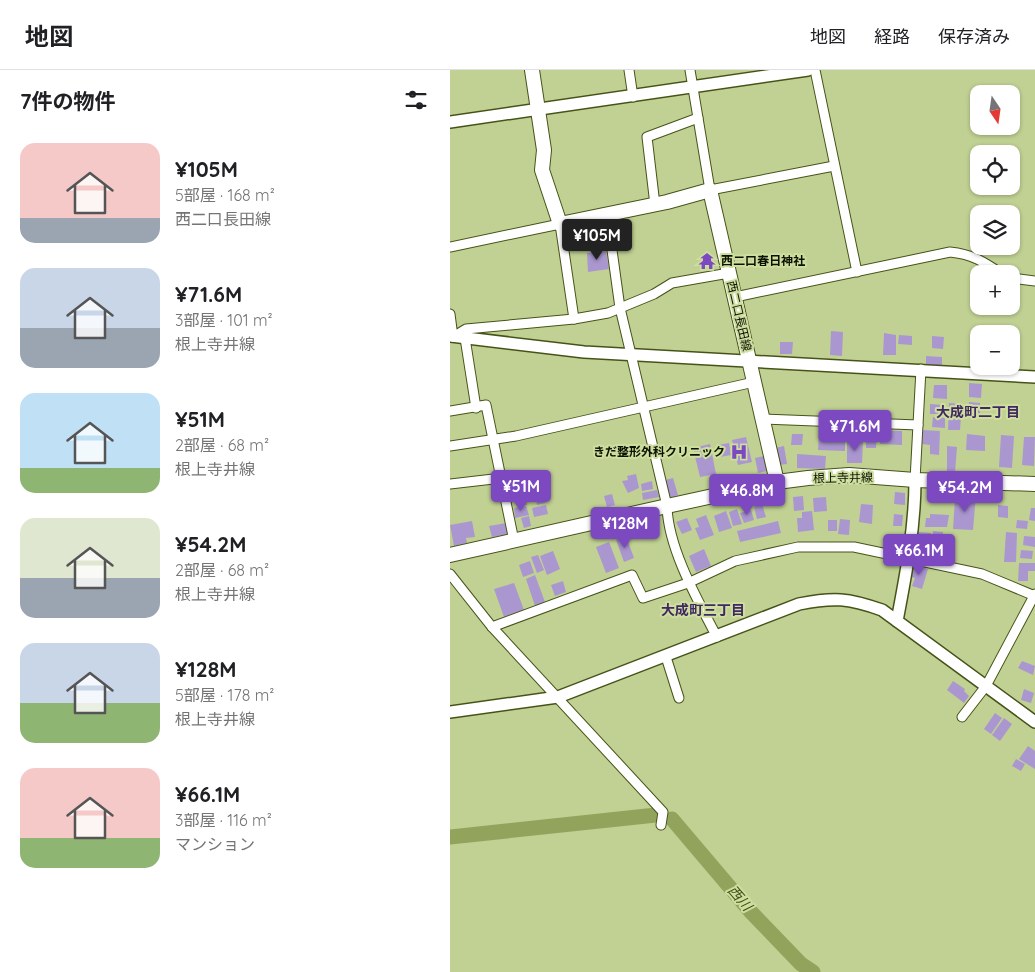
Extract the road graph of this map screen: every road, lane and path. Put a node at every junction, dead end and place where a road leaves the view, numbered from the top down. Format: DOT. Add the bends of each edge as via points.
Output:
graph roads {
  1 [pos="532,70"];
  2 [pos="629,70"];
  3 [pos="690,70"];
  4 [pos="808,70"];
  5 [pos="815,70"];
  6 [pos="693,88"];
  7 [pos="634,97"];
  8 [pos="538,109"];
  9 [pos="698,118"];
  10 [pos="450,122"];
  11 [pos="834,166"];
  12 [pos="710,190"];
  13 [pos="655,205"];
  14 [pos="608,214"];
  15 [pos="560,224"];
  16 [pos="450,247"];
  17 [pos="988,265"];
  18 [pos="856,272"];
  19 [pos="729,273"];
  20 [pos="1020,279"];
  21 [pos="1035,281"];
  22 [pos="735,297"];
  23 [pos="620,308"];
  24 [pos="450,314"];
  25 [pos="574,319"];
  26 [pos="452,336"];
  27 [pos="465,338"];
  28 [pos="633,356"];
  29 [pos="750,360"];
  30 [pos="921,369"];
  31 [pos="1035,377"];
  32 [pos="754,382"];
  33 [pos="476,408"];
  34 [pos="644,408"];
  35 [pos="450,411"];
  36 [pos="763,419"];
  37 [pos="918,425"];
  38 [pos="493,440"];
  39 [pos="450,446"];
  40 [pos="502,478"];
  41 [pos="915,480"];
  42 [pos="777,482"];
  43 [pos="450,484"];
  44 [pos="1035,484"];
  45 [pos="667,506"];
  46 [pos="514,541"];
  47 [pos="450,555"];
  48 [pos="908,559"];
  49 [pos="450,574"];
  50 [pos="688,583"];
  51 [pos="1035,596"];
  52 [pos="897,620"];
  53 [pos="492,626"];
  54 [pos="717,636"];
  55 [pos="666,657"];
  56 [pos="986,686"];
  57 [pos="558,697"];
  58 [pos="679,698"];
  59 [pos="450,712"];
  60 [pos="962,717"];
  61 [pos="1035,722"];
  62 [pos="661,825"];
  1 -- 8 [label="main road"];
  2 -- 7 [label="street"];
  3 -- 6 [label="street"];
  4 -- 6 [label="street"];
  5 -- 11 [label="street"];
  6 -- 7 [label="street"];
  6 -- 9 [label="street"];
  7 -- 8 [label="street"];
  8 -- 10 [label="street"];
  8 -- 15 [label="main road" via="544,150 542,170"];
  9 -- 12 [label="street"];
  9 -- 13 [label="street" via="647,137"];
  11 -- 12 [label="street"];
  11 -- 18 [label="street"];
  12 -- 13 [label="main road"];
  12 -- 19 [label="main road, 西二口長田線"];
  13 -- 14 [label="main road"];
  14 -- 15 [label="main road"];
  14 -- 23 [label="street"];
  15 -- 16 [label="street"];
  15 -- 25 [label="street"];
  17 -- 18 [label="street" via="978,258 950,252"];
  18 -- 22 [label="street"];
  19 -- 22 [label="main road, 西二口長田線"];
  19 -- 23 [label="street" via="672,284"];
  20 -- 21 [label="street"];
  22 -- 29 [label="main road, 西二口長田線"];
  23 -- 25 [label="street"];
  23 -- 28 [label="street"];
  24 -- 26 [label="street"];
  25 -- 26 [label="street" via="466,329"];
  26 -- 27 [label="street"];
  27 -- 28 [label="street"];
  27 -- 33 [label="street"];
  28 -- 29 [label="street"];
  28 -- 34 [label="street"];
  29 -- 30 [label="street"];
  29 -- 32 [label="main road, 西二口長田線"];
  30 -- 31 [label="street"];
  30 -- 37 [label="street"];
  32 -- 34 [label="street"];
  32 -- 36 [label="main road, 西二口長田線"];
  33 -- 35 [label="street"];
  33 -- 38 [label="street" via="486,406"];
  34 -- 38 [label="street"];
  34 -- 45 [label="street"];
  36 -- 37 [label="street"];
  36 -- 42 [label="main road, 西二口長田線"];
  37 -- 41 [label="street"];
  38 -- 39 [label="street"];
  38 -- 40 [label="street"];
  40 -- 43 [label="street"];
  40 -- 46 [label="street"];
  41 -- 42 [label="main road, 根上寺井線" via="849,475"];
  41 -- 44 [label="main road, 根上寺井線"];
  41 -- 48 [label="street"];
  42 -- 45 [label="main road, 根上寺井線"];
  45 -- 46 [label="main road, 根上寺井線"];
  45 -- 50 [label="street" via="667,519"];
  46 -- 47 [label="main road, 根上寺井線"];
  48 -- 50 [label="street" via="854,547 798,547 735,561"];
  48 -- 51 [label="street" via="982,574"];
  48 -- 52 [label="street"];
  49 -- 53 [label="street"];
  50 -- 53 [label="street" via="643,598 632,574"];
  50 -- 54 [label="street"];
  51 -- 56 [label="street"];
  52 -- 54 [label="street" via="882,610 853,599 825,598 799,604"];
  52 -- 56 [label="street"];
  53 -- 57 [label="street"];
  54 -- 55 [label="street"];
  55 -- 57 [label="street"];
  55 -- 58 [label="street"];
  56 -- 60 [label="street"];
  56 -- 61 [label="street"];
  57 -- 59 [label="street"];
  57 -- 62 [label="street" via="663,812"];
}
